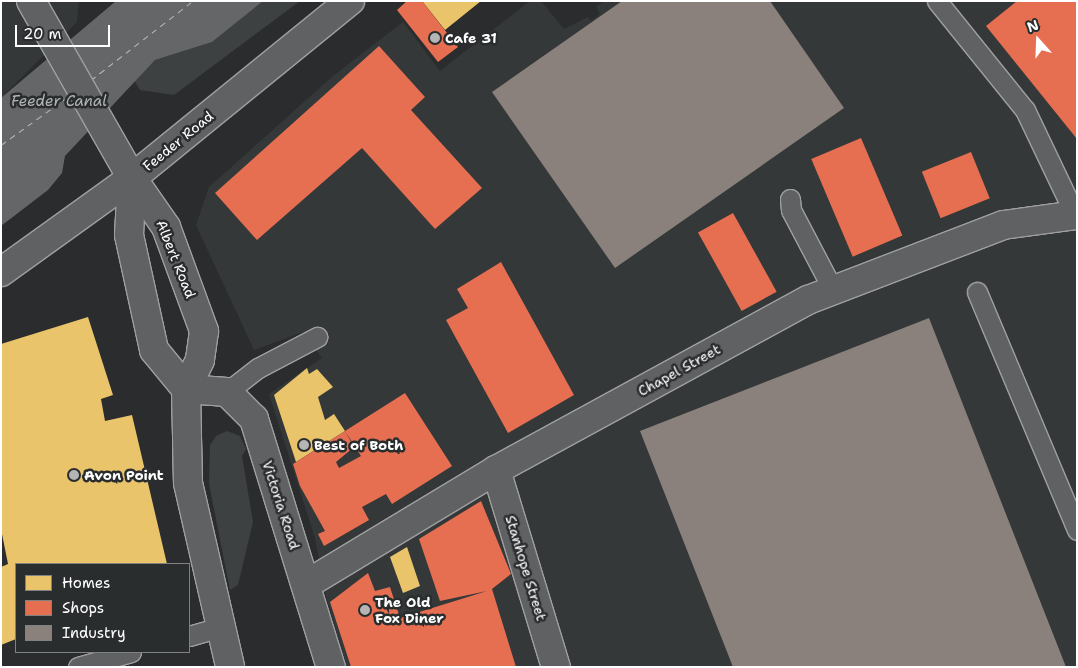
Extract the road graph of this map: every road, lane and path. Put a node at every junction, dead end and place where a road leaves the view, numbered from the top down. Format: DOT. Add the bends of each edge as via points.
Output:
graph roads {
  1 [pos="31,1"];
  2 [pos="350,1"];
  3 [pos="937,1"];
  4 [pos="132,178"];
  5 [pos="790,199"];
  6 [pos="1076,215"];
  7 [pos="1,272"];
  8 [pos="834,290"];
  9 [pos="977,292"];
  10 [pos="317,337"];
  11 [pos="186,389"];
  12 [pos="227,392"];
  13 [pos="496,470"];
  14 [pos="1077,530"];
  15 [pos="307,584"];
  16 [pos="221,627"];
  17 [pos="190,636"];
  18 [pos="127,653"];
  19 [pos="78,667"];
  20 [pos="230,667"];
  21 [pos="331,667"];
  22 [pos="556,667"];
  1 -- 4 [label="street, Albert Road" via="60,44"];
  2 -- 4 [label="street, Feeder Road"];
  3 -- 6 [label="lane" via="1025,110"];
  4 -- 7 [label="street, Feeder Road"];
  4 -- 11 [label="street" via="129,235 154,350"];
  4 -- 11 [label="street, Albert Road" via="166,227 204,330 200,360"];
  5 -- 8 [label="lane" via="790,210"];
  6 -- 8 [label="street, Chapel Street" via="1003,225"];
  8 -- 13 [label="street, Chapel Street"];
  9 -- 14 [label="lane"];
  10 -- 12 [label="lane" via="258,368"];
  11 -- 12 [label="street"];
  11 -- 16 [label="street, Albert Road" via="188,483"];
  12 -- 15 [label="street, Victoria Road" via="254,419"];
  13 -- 15 [label="street, Chapel Street"];
  13 -- 22 [label="street, Stanhope Street"];
  15 -- 21 [label="street, Victoria Road"];
  16 -- 17 [label="lane"];
  16 -- 20 [label="street, Albert Road"];
  18 -- 19 [label="lane"];
}
